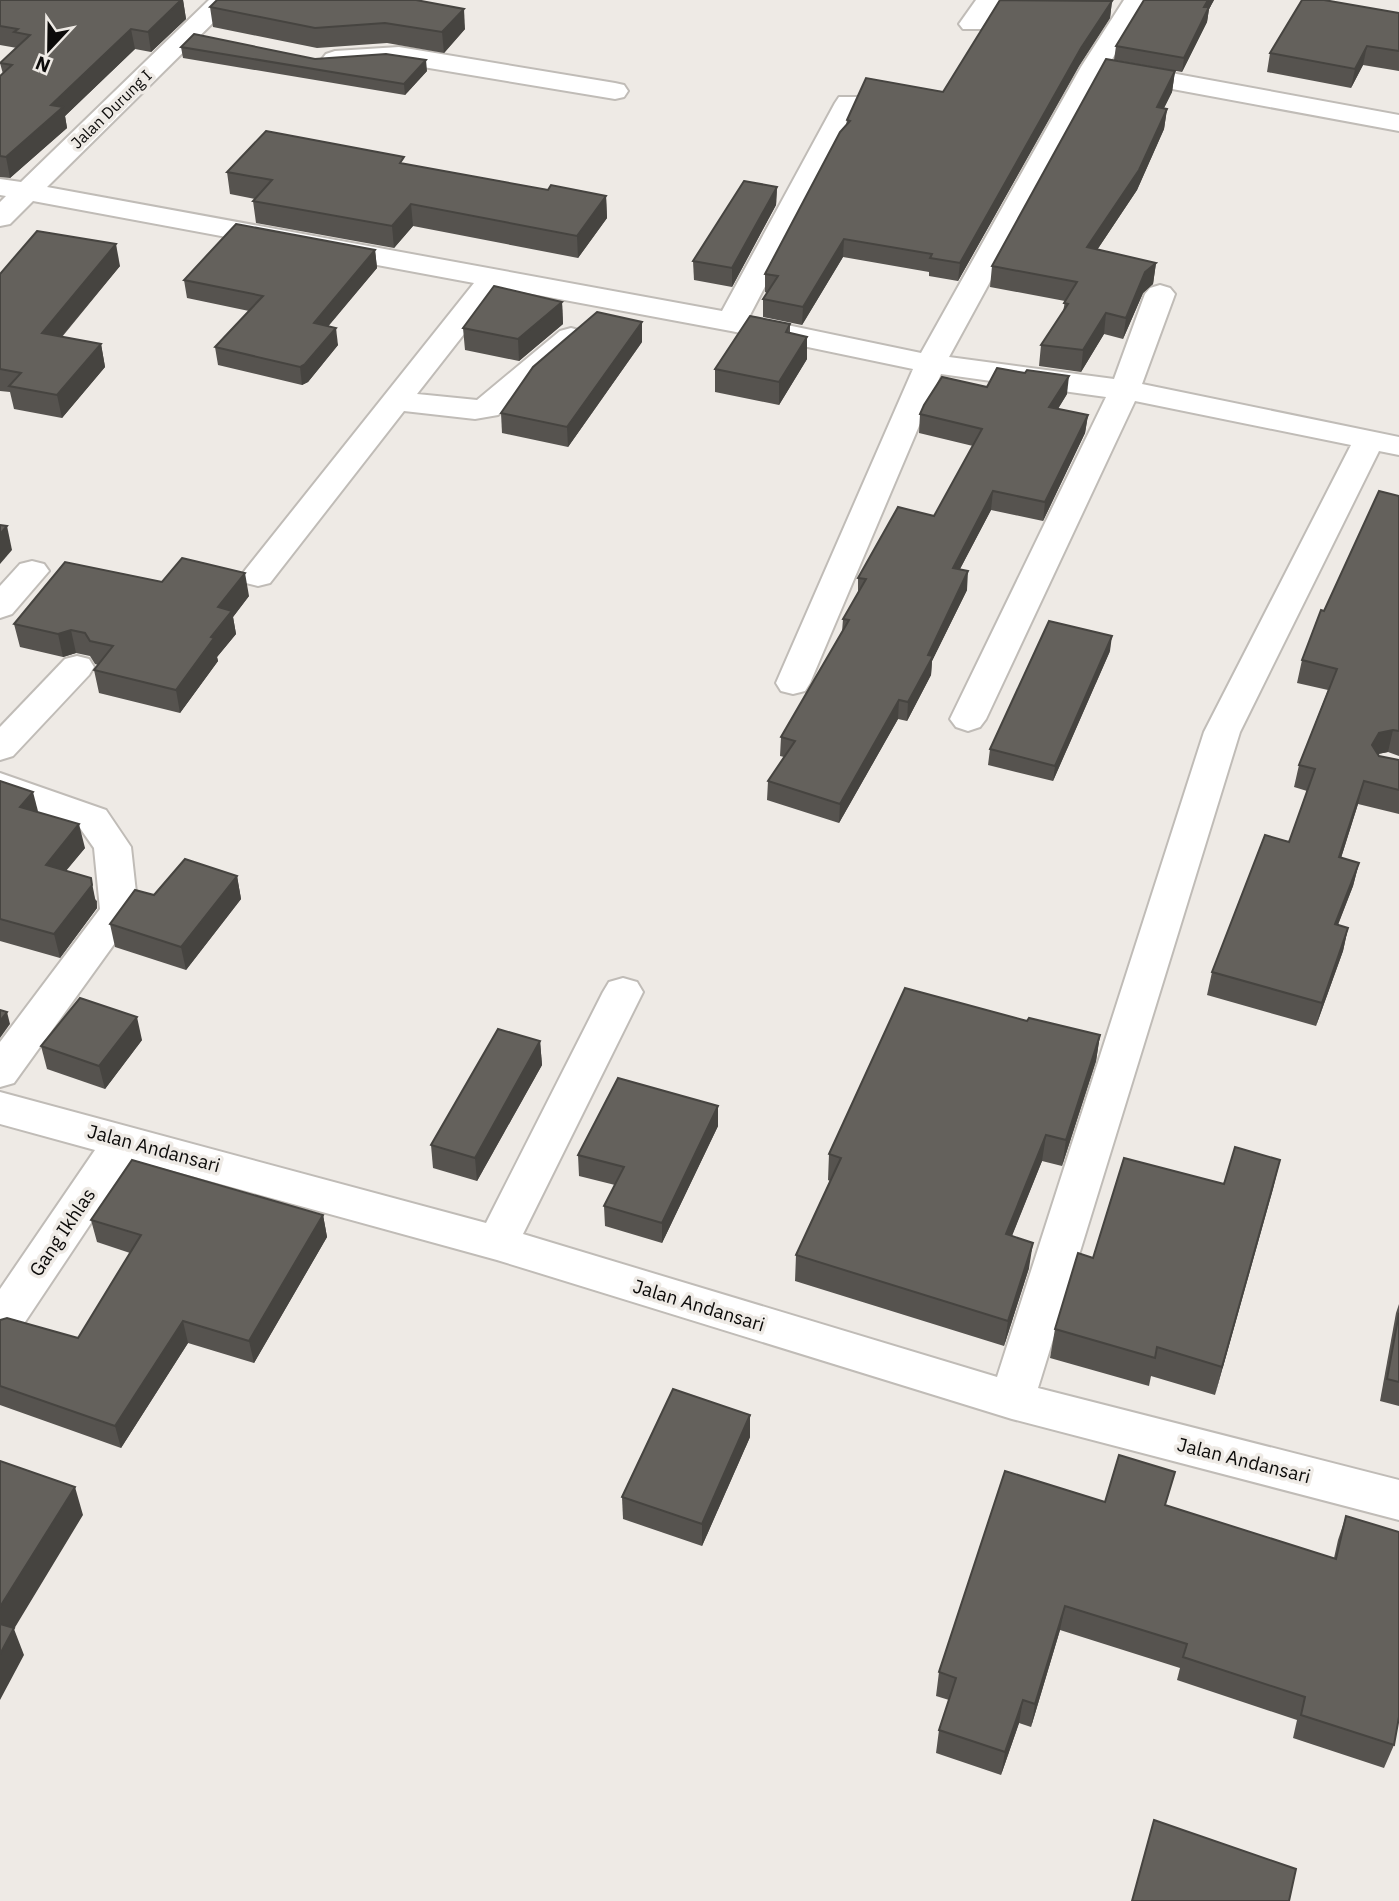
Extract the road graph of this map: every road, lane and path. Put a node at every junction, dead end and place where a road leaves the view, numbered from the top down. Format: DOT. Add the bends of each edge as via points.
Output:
graph roads {
  1 [pos="989,0"];
  2 [pos="1124,6"];
  3 [pos="204,18"];
  4 [pos="972,24"];
  5 [pos="306,57"];
  6 [pos="1094,67"];
  7 [pos="615,91"];
  8 [pos="848,103"];
  9 [pos="1399,123"];
  10 [pos="13,189"];
  11 [pos="0,218"];
  12 [pos="493,278"];
  13 [pos="1160,294"];
  14 [pos="613,300"];
  15 [pos="732,322"];
  16 [pos="930,364"];
  17 [pos="1125,390"];
  18 [pos="394,401"];
  19 [pos="1384,443"];
  20 [pos="32,571"];
  21 [pos="258,576"];
  22 [pos="0,607"];
  23 [pos="77,667"];
  24 [pos="793,683"];
  25 [pos="968,719"];
  26 [pos="0,748"];
  27 [pos="0,785"];
  28 [pos="623,992"];
  29 [pos="0,1072"];
  30 [pos="0,1108"];
  31 [pos="124,1140"];
  32 [pos="497,1243"];
  33 [pos="0,1324"];
  34 [pos="1012,1400"];
  35 [pos="1399,1500"];
  1 -- 4 [label="street"];
  2 -- 6 [label="street"];
  3 -- 10 [label="street, Jalan Durung I"];
  5 -- 7 [label="street" via="399,55"];
  6 -- 9 [label="street"];
  6 -- 16 [label="street"];
  8 -- 15 [label="street"];
  10 -- 11 [label="street, Jalan Durung I"];
  10 -- 12 [label="street"];
  12 -- 14 [label="street"];
  12 -- 18 [label="street"];
  13 -- 17 [label="street"];
  14 -- 15 [label="street"];
  14 -- 18 [label="street" via="487,408"];
  15 -- 16 [label="street"];
  16 -- 17 [label="street"];
  16 -- 24 [label="street"];
  17 -- 19 [label="street"];
  17 -- 25 [label="street"];
  18 -- 21 [label="street"];
  19 -- 34 [label="street" via="1222,732"];
  20 -- 22 [label="street"];
  23 -- 26 [label="street"];
  27 -- 29 [label="street" via="93,819 112,846 119,911"];
  28 -- 32 [label="street"];
  30 -- 31 [label="street, Jalan Andansari"];
  31 -- 32 [label="street, Jalan Andansari"];
  31 -- 33 [label="street, Gang Ikhlas"];
  32 -- 34 [label="street, Jalan Andansari"];
  34 -- 35 [label="street, Jalan Andansari"];
}
